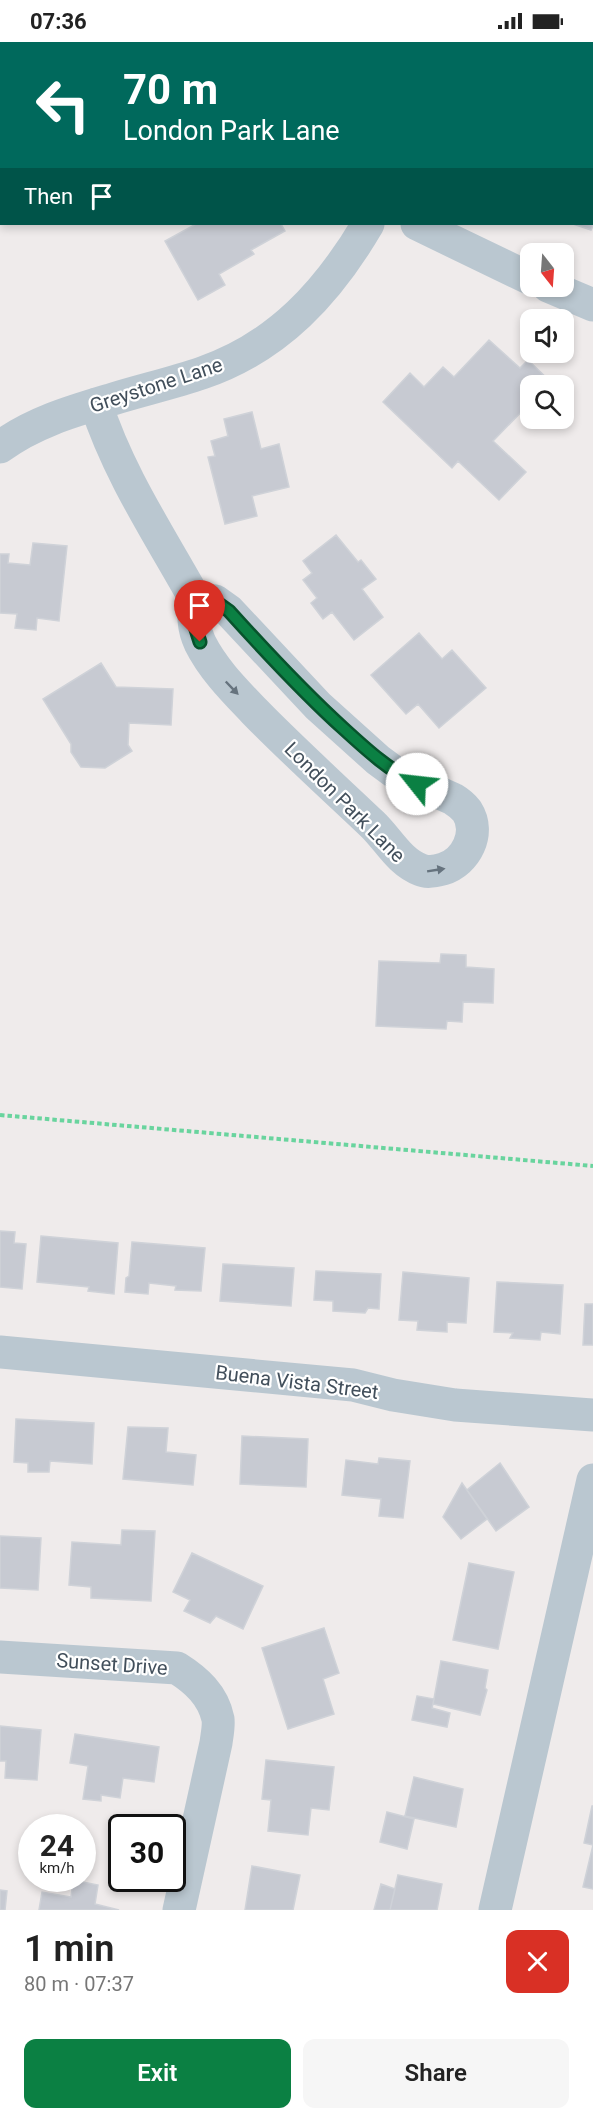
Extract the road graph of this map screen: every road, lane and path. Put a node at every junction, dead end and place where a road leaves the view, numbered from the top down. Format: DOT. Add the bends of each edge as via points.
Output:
graph roads {
  1 [pos="367,225"];
  2 [pos="419,225"];
  3 [pos="520,274"];
  4 [pos="574,297"];
  5 [pos="593,305"];
  6 [pos="96,404"];
  7 [pos="0,447"];
  8 [pos="195,599"];
  9 [pos="0,1114"];
  10 [pos="593,1166"];
  11 [pos="0,1352"];
  12 [pos="593,1415"];
  13 [pos="593,1480"];
  14 [pos="0,1657"];
  15 [pos="179,1910"];
  16 [pos="495,1910"];
  1 -- 6 [label="street, Greystone Lane" via="323,291 272,337 242,356 202,373"];
  2 -- 3 [label="street"];
  4 -- 5 [label="street"];
  6 -- 7 [label="street, Greystone Lane" via="39,423"];
  6 -- 8 [label="street, London Park Lane" via="129,482"];
  8 -- 8 [label="street, London Park Lane, one-way" via="193,620 200,642 225,680 409,865 423,872 438,871 461,859 472,835 468,812 461,805 397,774 378,760 318,706 229,611 215,601"];
  9 -- 10 [label="path"];
  11 -- 12 [label="street, Buena Vista Street" via="353,1385 455,1405"];
  13 -- 16 [label="street"];
  14 -- 15 [label="street, Sunset Drive" via="177,1668 195,1679 212,1701 219,1721 216,1743"];
}
